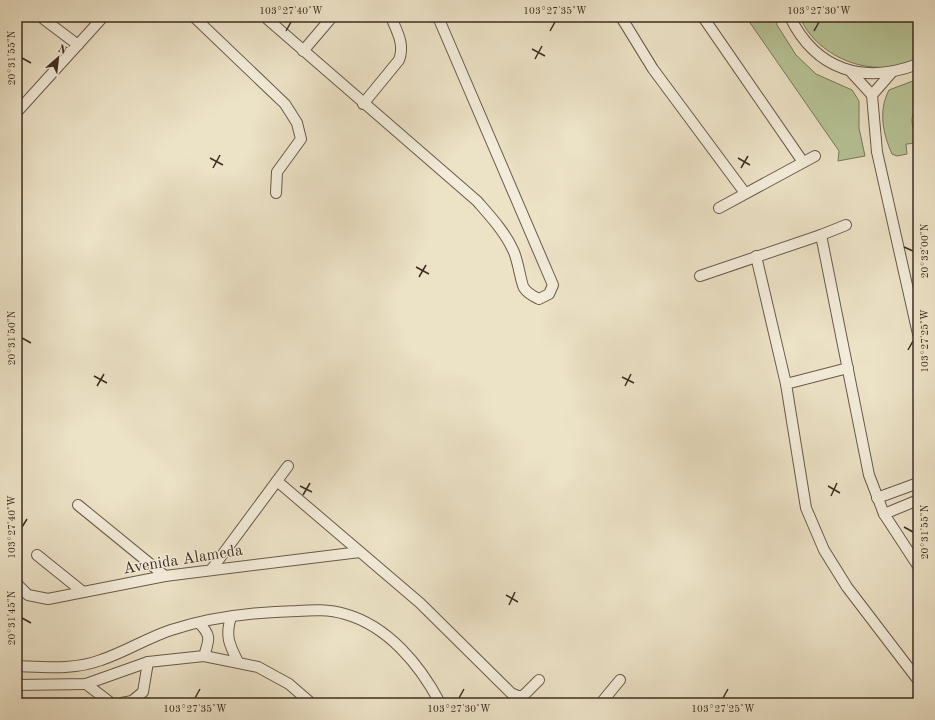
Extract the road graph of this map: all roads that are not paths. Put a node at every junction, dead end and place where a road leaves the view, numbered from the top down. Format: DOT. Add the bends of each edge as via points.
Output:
graph roads {
  1 [pos="41,17"];
  2 [pos="103,17"];
  3 [pos="194,17"];
  4 [pos="265,17"];
  5 [pos="332,17"];
  6 [pos="391,17"];
  7 [pos="438,17"];
  8 [pos="621,17"];
  9 [pos="703,17"];
  10 [pos="790,17"];
  11 [pos="78,45"];
  12 [pos="303,52"];
  13 [pos="918,64"];
  14 [pos="851,72"];
  15 [pos="892,72"];
  16 [pos="872,95"];
  17 [pos="363,104"];
  18 [pos="17,112"];
  19 [pos="815,156"];
  20 [pos="803,162"];
  21 [pos="276,193"];
  22 [pos="745,193"];
  23 [pos="719,208"];
  24 [pos="846,225"];
  25 [pos="821,235"];
  26 [pos="756,256"];
  27 [pos="700,276"];
  28 [pos="917,320"];
  29 [pos="918,334"];
  30 [pos="848,368"];
  31 [pos="786,384"];
  32 [pos="288,466"];
  33 [pos="278,481"];
  34 [pos="915,484"];
  35 [pos="918,497"];
  36 [pos="877,498"];
  37 [pos="918,500"];
  38 [pos="78,505"];
  39 [pos="884,514"];
  40 [pos="360,552"];
  41 [pos="37,555"];
  42 [pos="918,566"];
  43 [pos="211,570"];
  44 [pos="165,576"];
  45 [pos="17,584"];
  46 [pos="83,592"];
  47 [pos="230,617"];
  48 [pos="199,623"];
  49 [pos="204,656"];
  50 [pos="148,662"];
  51 [pos="238,662"];
  52 [pos="17,666"];
  53 [pos="539,680"];
  54 [pos="620,680"];
  55 [pos="918,680"];
  56 [pos="86,684"];
  57 [pos="17,685"];
  58 [pos="111,703"];
  59 [pos="125,703"];
  60 [pos="311,703"];
  61 [pos="440,703"];
  62 [pos="601,703"];
  1 -- 11 [label="street"];
  2 -- 11 [label="street"];
  3 -- 21 [label="street" via="285,104 297,123 301,139 277,172"];
  4 -- 12 [label="street"];
  5 -- 12 [label="street"];
  6 -- 17 [label="street" via="402,42 402,52 399,60"];
  7 -- 17 [label="street" via="553,285 549,294 539,299 523,287 520,267 513,249 491,217 477,201"];
  8 -- 22 [label="street" via="653,69"];
  9 -- 20 [label="street"];
  10 -- 14 [label="street" via="810,48 823,59"];
  11 -- 18 [label="street"];
  12 -- 17 [label="street"];
  13 -- 15 [label="street"];
  14 -- 15 [label="street"];
  14 -- 16 [label="street"];
  15 -- 16 [label="street"];
  16 -- 28 [label="street" via="877,152"];
  19 -- 20 [label="street"];
  20 -- 22 [label="street"];
  22 -- 23 [label="street"];
  24 -- 25 [label="street"];
  25 -- 26 [label="street"];
  25 -- 30 [label="street"];
  26 -- 27 [label="street"];
  26 -- 31 [label="street"];
  28 -- 29 [label="street"];
  30 -- 31 [label="street"];
  30 -- 36 [label="street" via="869,475"];
  31 -- 55 [label="street" via="806,508 824,550 847,587"];
  32 -- 33 [label="street"];
  33 -- 40 [label="street"];
  33 -- 43 [label="street"];
  34 -- 35 [label="street"];
  34 -- 36 [label="street"];
  36 -- 39 [label="street"];
  37 -- 39 [label="street"];
  38 -- 44 [label="street"];
  39 -- 42 [label="street"];
  40 -- 43 [label="street, Avenida Alameda"];
  40 -- 53 [label="street" via="420,603 511,692 523,696"];
  41 -- 46 [label="street"];
  43 -- 44 [label="street, Avenida Alameda"];
  44 -- 46 [label="street, Avenida Alameda"];
  45 -- 46 [label="street, Avenida Alameda" via="28,595 48,599"];
  47 -- 48 [label="street"];
  47 -- 51 [label="street" via="227,630 229,644"];
  47 -- 61 [label="street" via="321,610 345,614 372,626 404,652 418,668"];
  48 -- 49 [label="street" via="208,632 209,642"];
  48 -- 52 [label="street" via="171,630 101,661 63,667"];
  49 -- 50 [label="street"];
  49 -- 51 [label="street"];
  50 -- 56 [label="street"];
  50 -- 59 [label="street" via="143,692"];
  51 -- 60 [label="street" via="274,674"];
  54 -- 62 [label="street"];
  56 -- 57 [label="street"];
  56 -- 58 [label="street"];
}
